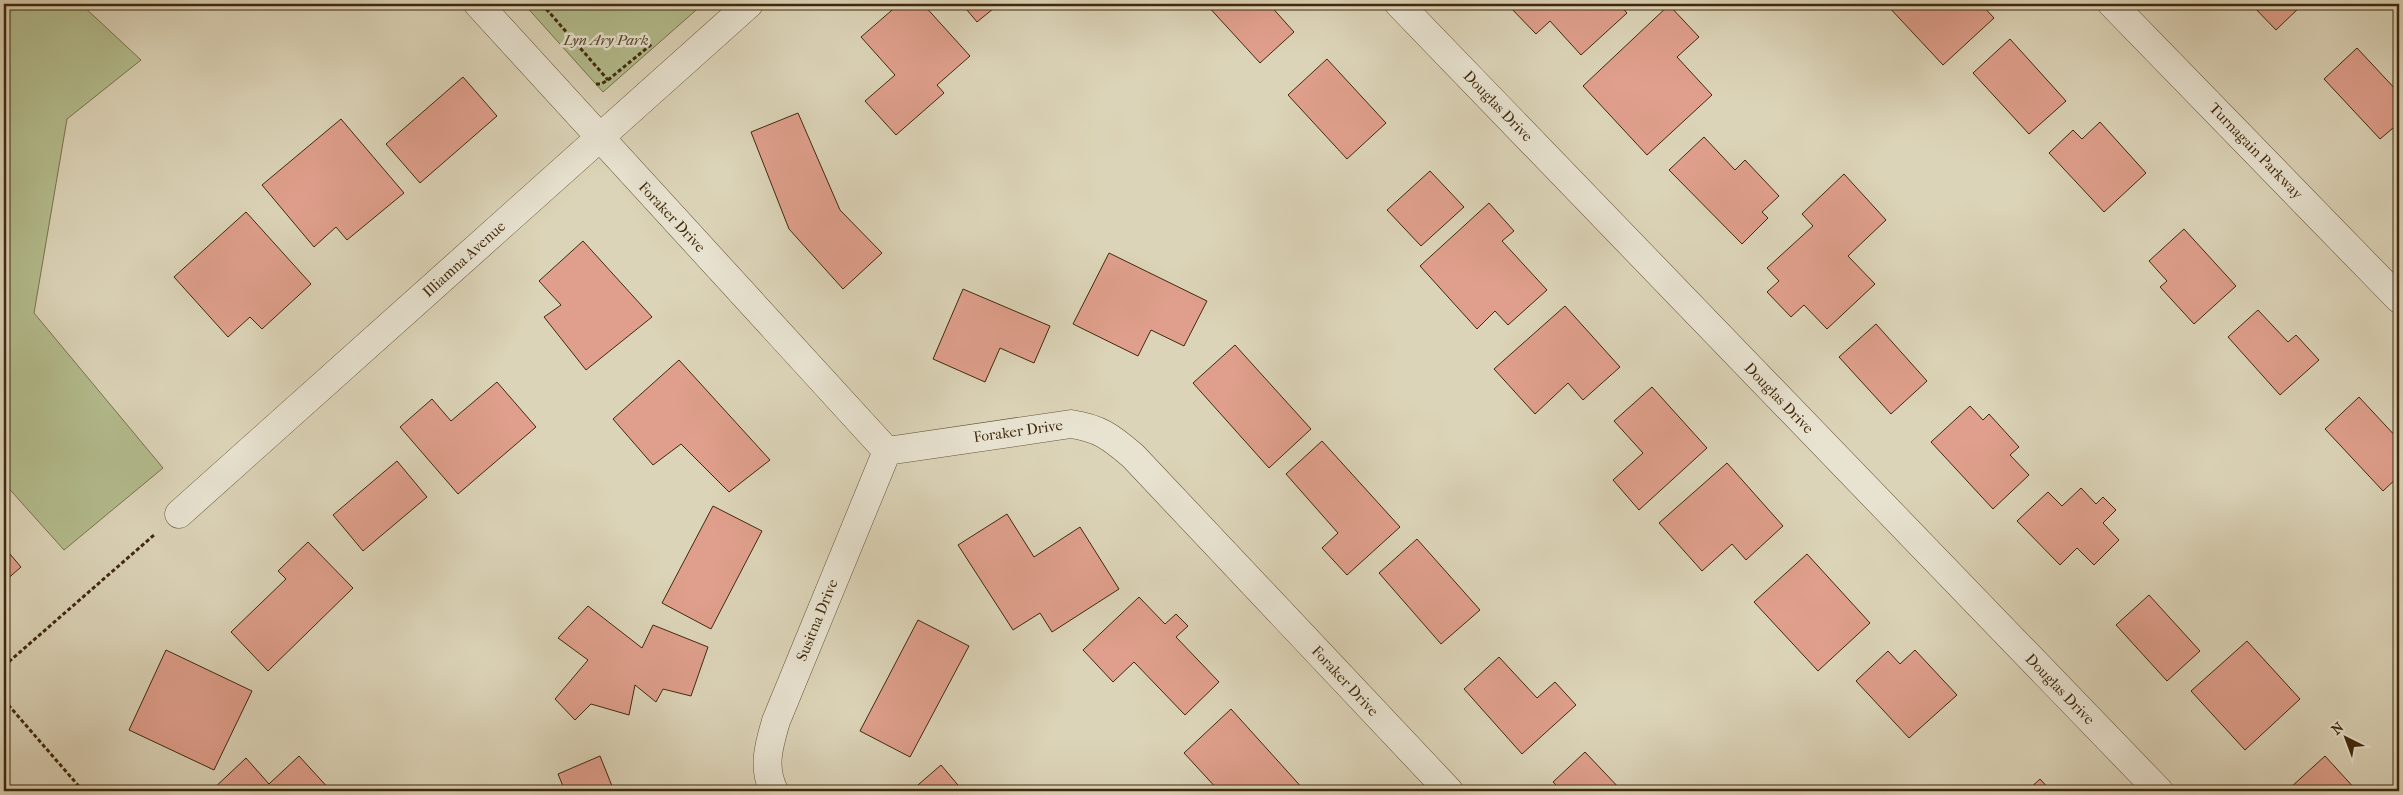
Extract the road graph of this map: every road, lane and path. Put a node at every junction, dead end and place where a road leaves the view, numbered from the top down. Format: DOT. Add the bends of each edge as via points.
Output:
graph roads {
  1 [pos="478,4"];
  2 [pos="542,4"];
  3 [pos="749,4"];
  4 [pos="1399,4"];
  5 [pos="2112,4"];
  6 [pos="654,42"];
  7 [pos="608,80"];
  8 [pos="588,83"];
  9 [pos="600,138"];
  10 [pos="2399,299"];
  11 [pos="887,451"];
  12 [pos="179,514"];
  13 [pos="4,666"];
  14 [pos="4,700"];
  15 [pos="83,791"];
  16 [pos="774,791"];
  17 [pos="1449,791"];
  18 [pos="2159,791"];
  1 -- 9 [label="street, Foraker Drive"];
  2 -- 7 [label="path"];
  3 -- 9 [label="street, Illiamna Avenue"];
  4 -- 18 [label="street, Douglas Drive"];
  5 -- 10 [label="street, Turnagain Parkway"];
  6 -- 7 [label="path"];
  7 -- 8 [label="path" via="600,84"];
  9 -- 11 [label="street, Foraker Drive"];
  9 -- 12 [label="street, Illiamna Avenue"];
  11 -- 16 [label="street, Susitna Drive" via="776,721 766,755 769,781"];
  11 -- 17 [label="street, Foraker Drive" via="1071,424 1093,427 1114,439"];
  12 -- 13 [label="path"];
  14 -- 15 [label="path"];
}
